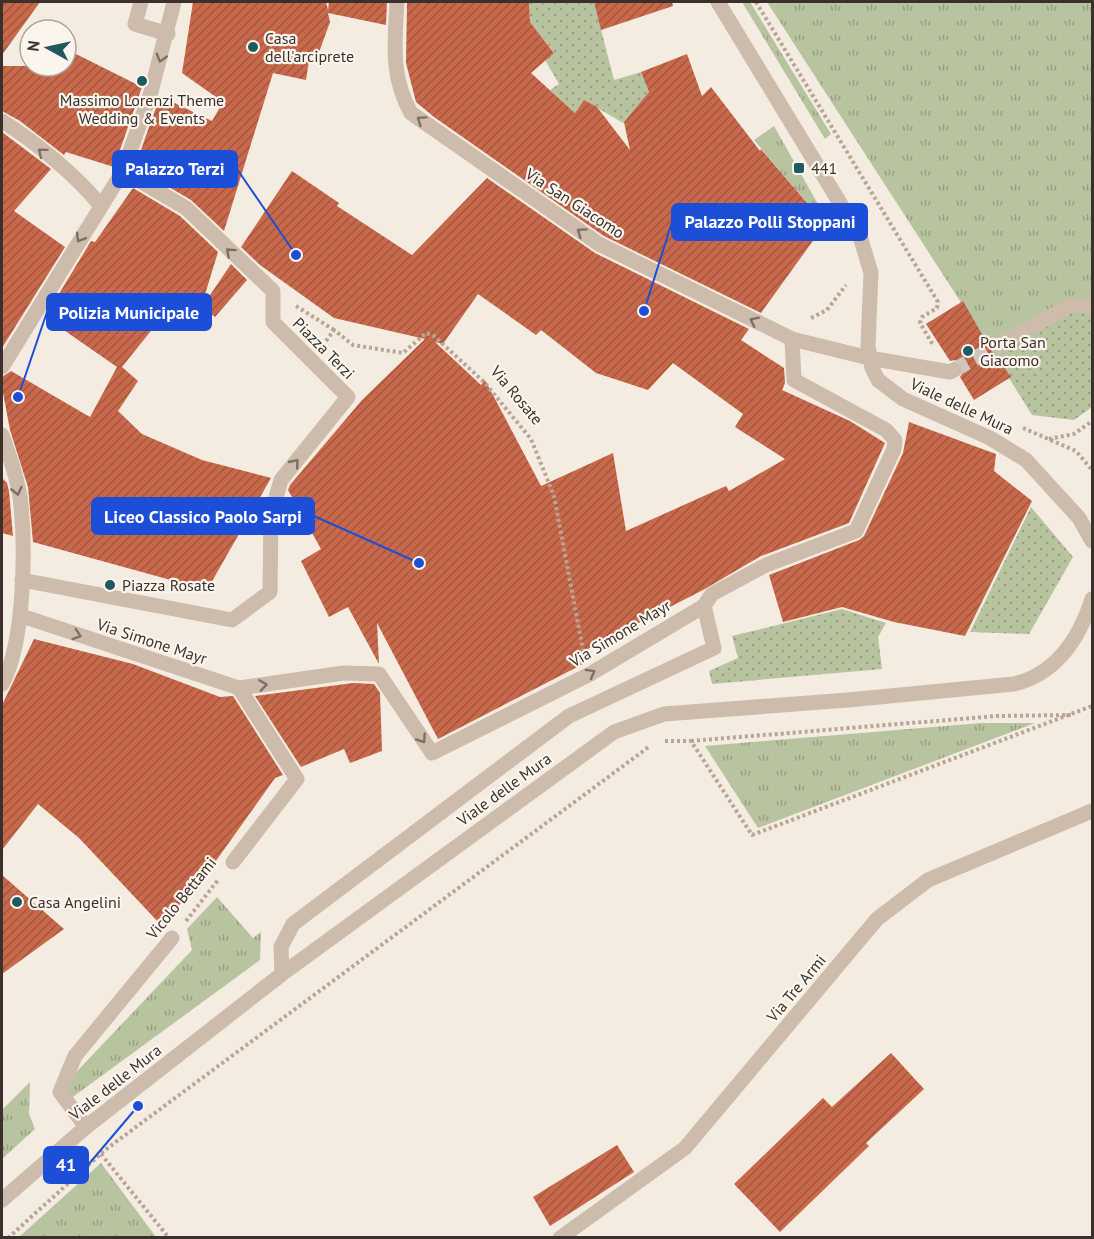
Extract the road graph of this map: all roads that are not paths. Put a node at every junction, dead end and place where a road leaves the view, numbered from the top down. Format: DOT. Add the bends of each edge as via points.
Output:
graph roads {
  1 [pos="141,2"];
  2 [pos="174,2"];
  3 [pos="397,2"];
  4 [pos="718,2"];
  5 [pos="168,34"];
  6 [pos="2,121"];
  7 [pos="123,171"];
  8 [pos="100,205"];
  9 [pos="1092,306"];
  10 [pos="792,339"];
  11 [pos="999,345"];
  12 [pos="870,358"];
  13 [pos="2,367"];
  14 [pos="954,370"];
  15 [pos="2,435"];
  16 [pos="1092,541"];
  17 [pos="22,580"];
  18 [pos="1092,599"];
  19 [pos="708,600"];
  20 [pos="22,616"];
  21 [pos="6,664"];
  22 [pos="2,684"];
  23 [pos="239,688"];
  24 [pos="1092,811"];
  25 [pos="233,862"];
  26 [pos="172,938"];
  27 [pos="282,974"];
  28 [pos="86,1127"];
  29 [pos="2,1200"];
  30 [pos="560,1238"];
  1 -- 5 [label="street" via="135,24"];
  2 -- 5 [label="street"];
  10 -- 3 [label="street, Via San Giacomo, one-way" via="599,244 411,113 398,89"];
  4 -- 12 [label="street, Viale delle Mura" via="860,236 869,263"];
  5 -- 7 [label="street, one-way"];
  8 -- 6 [label="street, one-way"];
  7 -- 8 [label="street"];
  17 -- 7 [label="street, Piazza Terzi, one-way" via="232,620 270,592 271,515 281,480 348,397 273,321 273,291 186,208"];
  8 -- 13 [label="street, one-way"];
  9 -- 11 [label="street" via="1071,305"];
  10 -- 12 [label="street, Via San Giacomo"];
  10 -- 19 [label="street, Via Simone Mayr" via="794,380 886,430 895,440 894,449 856,531 766,565"];
  12 -- 14 [label="street, Via San Giacomo"];
  12 -- 16 [label="street, Viale delle Mura" via="878,380 903,399 990,438 1026,460 1079,518"];
  15 -- 17 [label="street, one-way" via="20,497"];
  17 -- 20 [label="street"];
  18 -- 27 [label="street, Viale delle Mura" via="1069,647 1047,671 1031,680 860,699 664,714 614,732"];
  23 -- 19 [label="street, Via Simone Mayr, one-way" via="344,673 379,674 432,753 590,674"];
  19 -- 27 [label="street" via="714,648 569,716 293,924 280,947"];
  20 -- 21 [label="street"];
  20 -- 23 [label="street, Via Simone Mayr, one-way"];
  21 -- 22 [label="street"];
  23 -- 25 [label="street, Vicolo Bettami" via="297,778"];
  24 -- 30 [label="street, Via Tre Armi" via="928,880 877,919 685,1148"];
  26 -- 28 [label="street, Vicolo Bettami" via="75,1056 60,1092"];
  27 -- 28 [label="street, Viale delle Mura"];
  28 -- 29 [label="street, Viale delle Mura"];
}
